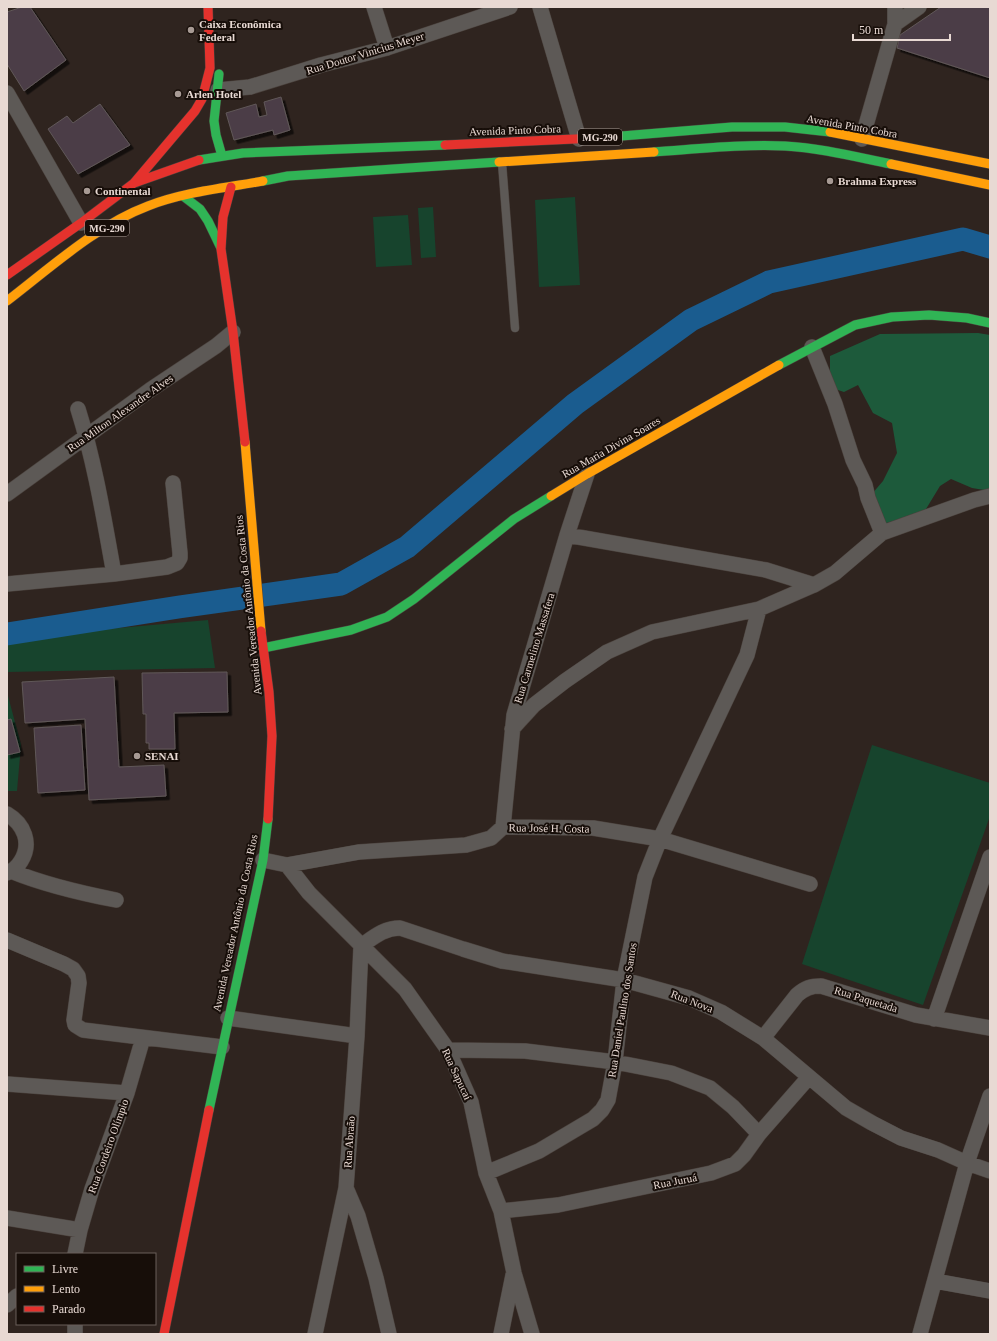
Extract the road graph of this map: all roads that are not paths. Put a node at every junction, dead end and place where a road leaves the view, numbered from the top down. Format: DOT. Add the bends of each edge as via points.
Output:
graph roads {
  1 [pos="208,7"];
  2 [pos="374,7"];
  3 [pos="510,7"];
  4 [pos="540,7"];
  5 [pos="895,7"];
  6 [pos="916,8"];
  7 [pos="895,24"];
  8 [pos="387,48"];
  9 [pos="219,65"];
  10 [pos="212,88"];
  11 [pos="7,94"];
  12 [pos="579,139"];
  13 [pos="862,139"];
  14 [pos="458,150"];
  15 [pos="222,156"];
  16 [pos="502,162"];
  17 [pos="990,164"];
  18 [pos="447,166"];
  19 [pos="134,182"];
  20 [pos="990,185"];
  21 [pos="231,187"];
  22 [pos="183,196"];
  23 [pos="81,223"];
  24 [pos="221,249"];
  25 [pos="7,275"];
  26 [pos="16,294"];
  27 [pos="7,298"];
  28 [pos="7,301"];
  29 [pos="990,323"];
  30 [pos="515,328"];
  31 [pos="233,332"];
  32 [pos="812,347"];
  33 [pos="78,409"];
  34 [pos="86,436"];
  35 [pos="587,474"];
  36 [pos="173,482"];
  37 [pos="7,494"];
  38 [pos="990,496"];
  39 [pos="882,533"];
  40 [pos="568,535"];
  41 [pos="114,574"];
  42 [pos="7,584"];
  43 [pos="814,585"];
  44 [pos="759,608"];
  45 [pos="263,648"];
  46 [pos="512,730"];
  47 [pos="7,814"];
  48 [pos="503,827"];
  49 [pos="660,839"];
  50 [pos="990,857"];
  51 [pos="263,860"];
  52 [pos="287,865"];
  53 [pos="9,875"];
  54 [pos="810,884"];
  55 [pos="116,900"];
  56 [pos="7,940"];
  57 [pos="361,946"];
  58 [pos="624,980"];
  59 [pos="228,1018"];
  60 [pos="934,1018"];
  61 [pos="990,1028"];
  62 [pos="357,1036"];
  63 [pos="142,1038"];
  64 [pos="763,1038"];
  65 [pos="222,1047"];
  66 [pos="448,1050"];
  67 [pos="615,1062"];
  68 [pos="809,1077"];
  69 [pos="7,1084"];
  70 [pos="127,1093"];
  71 [pos="990,1096"];
  72 [pos="759,1134"];
  73 [pos="967,1163"];
  74 [pos="990,1171"];
  75 [pos="486,1173"];
  76 [pos="346,1188"];
  77 [pos="501,1211"];
  78 [pos="7,1218"];
  79 [pos="80,1230"];
  80 [pos="73,1253"];
  81 [pos="514,1272"];
  82 [pos="935,1281"];
  83 [pos="990,1291"];
  84 [pos="16,1297"];
  85 [pos="7,1304"];
  86 [pos="164,1334"];
  87 [pos="315,1334"];
  88 [pos="389,1334"];
  89 [pos="501,1334"];
  90 [pos="532,1334"];
  91 [pos="920,1334"];
  1 -- 10 [label="main road"];
  2 -- 8 [label="street"];
  3 -- 8 [label="street, Rua Doutor Vinicius Meyer"];
  4 -- 12 [label="street"];
  5 -- 7 [label="street"];
  6 -- 7 [label="street"];
  7 -- 13 [label="street"];
  8 -- 10 [label="street, Rua Doutor Vinicius Meyer" via="250,87"];
  9 -- 10 [label="main road"];
  10 -- 15 [label="main road" via="216,136"];
  10 -- 19 [label="main road"];
  11 -- 23 [label="street"];
  12 -- 13 [label="main road, Avenida Pinto Cobra / MG-290" via="732,127 784,127 826,131"];
  12 -- 14 [label="main road, Avenida Pinto Cobra / MG-290"];
  13 -- 17 [label="main road, Avenida Pinto Cobra / MG-290"];
  14 -- 15 [label="main road, Avenida Pinto Cobra / MG-290" via="243,153"];
  14 -- 18 [label="main road"];
  15 -- 19 [label="main road, Avenida Pinto Cobra / MG-290" via="206,158"];
  16 -- 18 [label="main road, MG-290"];
  16 -- 20 [label="main road, MG-290" via="744,146 786,146 831,152"];
  16 -- 30 [label="lane"];
  18 -- 21 [label="main road, MG-290" via="288,176"];
  19 -- 23 [label="main road, MG-290"];
  21 -- 22 [label="main road, MG-290"];
  21 -- 24 [label="main road, Avenida Vereador Antônio da Costa Rios" via="223,217"];
  22 -- 24 [label="main road, Avenida Vereador Antônio da Costa Rios" via="200,209"];
  22 -- 26 [label="main road, MG-290" via="148,206 126,216 91,237"];
  23 -- 25 [label="main road, MG-290"];
  24 -- 31 [label="main road, Avenida Vereador Antônio da Costa Rios"];
  26 -- 27 [label="main road"];
  26 -- 28 [label="main road, MG-290"];
  29 -- 32 [label="main road, Rua Maria Divina Soares" via="929,315 892,316 856,325"];
  31 -- 34 [label="street, Rua Milton Alexandre Alves"];
  31 -- 45 [label="main road, Avenida Vereador Antônio da Costa Rios"];
  32 -- 35 [label="main road, Rua Maria Divina Soares"];
  32 -- 39 [label="street"];
  33 -- 34 [label="street"];
  34 -- 37 [label="street, Rua Milton Alexandre Alves"];
  34 -- 41 [label="street"];
  35 -- 40 [label="street, Rua Carmelino Massafera"];
  35 -- 45 [label="main road, Rua Maria Divina Soares" via="514,519 414,599 386,617 351,630"];
  36 -- 41 [label="street" via="179,561 167,567"];
  38 -- 39 [label="street"];
  39 -- 43 [label="street" via="836,573"];
  40 -- 43 [label="street" via="766,570"];
  40 -- 46 [label="street, Rua Carmelino Massafera" via="514,714"];
  41 -- 42 [label="street"];
  43 -- 44 [label="street"];
  44 -- 46 [label="street" via="652,632 608,652 564,681 534,705"];
  44 -- 49 [label="street, Rua Daniel Paulino dos Santos" via="748,655"];
  45 -- 51 [label="main road, Avenida Vereador Antônio da Costa Rios" via="272,736"];
  46 -- 48 [label="street, Rua Carmelino Massafera"];
  47 -- 53 [label="street" via="21,826 26,836 24,856"];
  48 -- 49 [label="street, Rua José H. Costa" via="593,828"];
  48 -- 52 [label="street, Rua José H. Costa" via="491,838 473,843 359,852"];
  49 -- 54 [label="street, Rua José H. Costa"];
  49 -- 58 [label="street, Rua Daniel Paulino dos Santos" via="646,877"];
  50 -- 60 [label="street"];
  51 -- 52 [label="street"];
  51 -- 59 [label="main road, Avenida Vereador Antônio da Costa Rios"];
  52 -- 57 [label="street, Rua Sapucaí" via="309,893"];
  53 -- 55 [label="street" via="25,877 81,894"];
  56 -- 63 [label="street" via="73,969 79,983 74,1020 79,1029"];
  57 -- 58 [label="street, Rua Nova" via="384,930 400,928 502,961"];
  57 -- 62 [label="street, Rua Abraão"];
  57 -- 66 [label="street, Rua Sapucaí" via="405,990"];
  58 -- 64 [label="street, Rua Nova" via="689,998 721,1012"];
  58 -- 67 [label="street, Rua Daniel Paulino dos Santos"];
  59 -- 62 [label="street"];
  59 -- 65 [label="main road, Avenida Vereador Antônio da Costa Rios"];
  60 -- 61 [label="street, Rua Paquetada"];
  60 -- 64 [label="street, Rua Paquetada" via="916,1015 821,986 812,986 797,995"];
  62 -- 76 [label="street, Rua Abraão"];
  63 -- 65 [label="street"];
  63 -- 70 [label="street, Rua Cordeiro Olímpio"];
  64 -- 68 [label="street, Rua Nova"];
  65 -- 86 [label="main road, Avenida Vereador Antônio da Costa Rios"];
  66 -- 67 [label="street" via="525,1051"];
  66 -- 75 [label="street, Rua Sapucaí" via="471,1102"];
  67 -- 72 [label="street" via="671,1073 710,1088"];
  67 -- 75 [label="street, Rua Daniel Paulino dos Santos" via="608,1100 593,1119 539,1151"];
  68 -- 72 [label="street, Rua Juruá"];
  68 -- 73 [label="street, Rua Nova" via="846,1108 872,1123 901,1138"];
  69 -- 70 [label="street"];
  70 -- 79 [label="street, Rua Cordeiro Olímpio"];
  71 -- 73 [label="street"];
  72 -- 77 [label="street, Rua Juruá" via="735,1164 711,1174 558,1205"];
  73 -- 74 [label="street, Rua Nova"];
  73 -- 82 [label="street"];
  75 -- 77 [label="street, Rua Sapucaí"];
  76 -- 87 [label="street, Rua Abraão"];
  76 -- 88 [label="street" via="358,1216"];
  77 -- 81 [label="street, Rua Sapucaí"];
  78 -- 79 [label="street"];
  79 -- 80 [label="street, Rua Cordeiro Olímpio"];
  81 -- 89 [label="street"];
  81 -- 90 [label="street, Rua Sapucaí"];
  82 -- 83 [label="street"];
  82 -- 91 [label="street"];
  84 -- 85 [label="street"];
}
